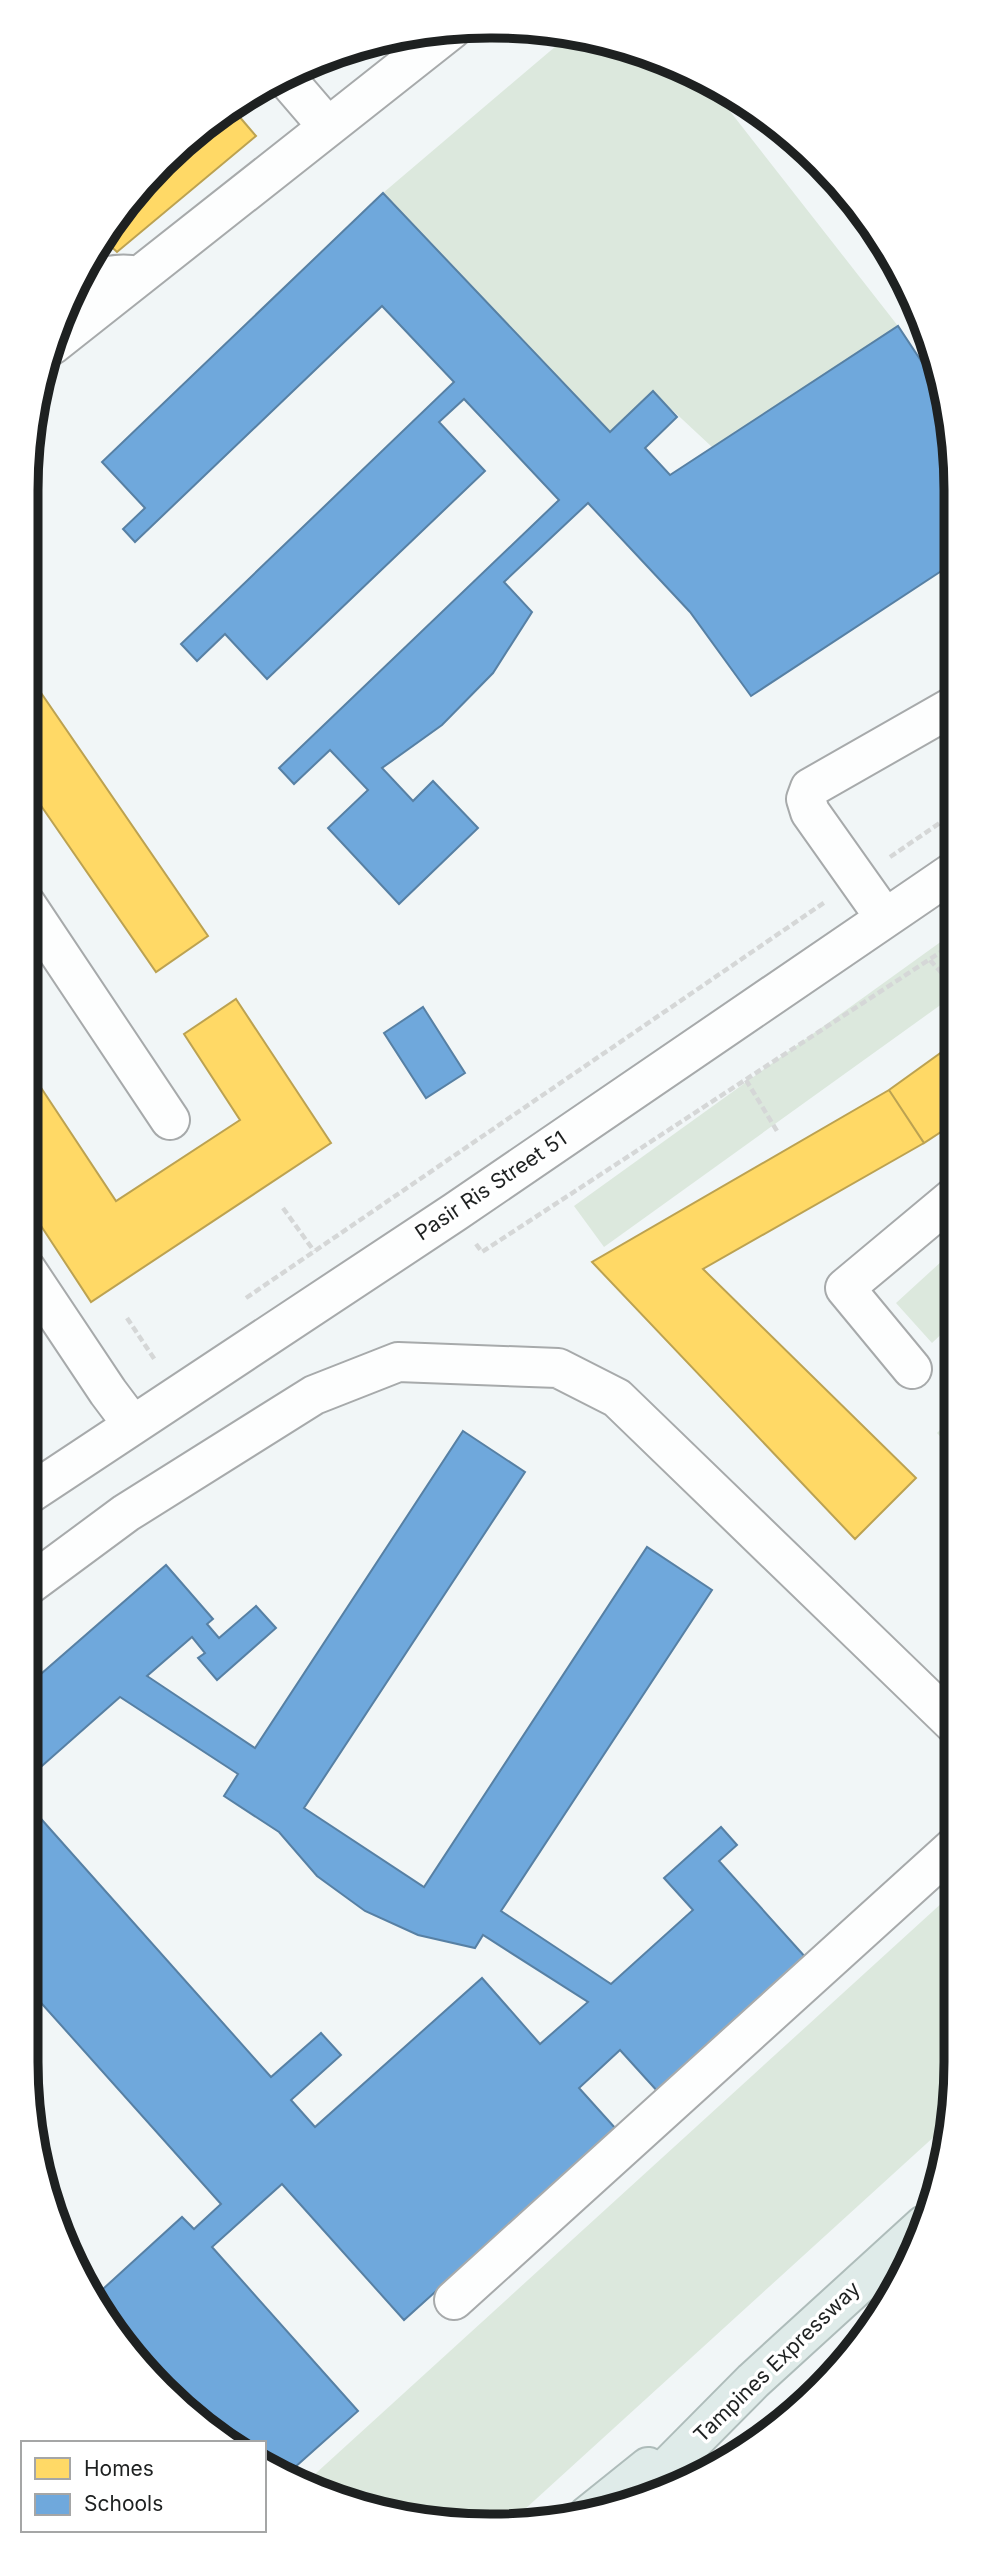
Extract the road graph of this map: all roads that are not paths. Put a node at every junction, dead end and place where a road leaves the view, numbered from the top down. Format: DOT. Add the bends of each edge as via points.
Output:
graph roads {
  1 [pos="437,41"];
  2 [pos="292,85"];
  3 [pos="328,127"];
  4 [pos="138,276"];
  5 [pos="91,280"];
  6 [pos="68,332"];
  7 [pos="944,712"];
  8 [pos="944,878"];
  9 [pos="885,918"];
  10 [pos="38,922"];
  11 [pos="170,1120"];
  12 [pos="944,1205"];
  13 [pos="38,1287"];
  14 [pos="912,1368"];
  15 [pos="132,1424"];
  16 [pos="38,1488"];
  17 [pos="38,1578"];
  18 [pos="944,1714"];
  19 [pos="944,1856"];
  20 [pos="906,2241"];
  21 [pos="454,2300"];
  22 [pos="753,2381"];
  23 [pos="651,2485"];
  24 [pos="608,2499"];
  1 -- 3 [label="street"];
  2 -- 3 [label="street"];
  3 -- 4 [label="street"];
  4 -- 5 [label="street" via="123,273"];
  4 -- 6 [label="street"];
  7 -- 9 [label="street" via="810,788 806,799 810,812"];
  8 -- 9 [label="street, Pasir Ris Street 51"];
  9 -- 15 [label="street, Pasir Ris Street 51" via="455,1212"];
  10 -- 11 [label="street"];
  12 -- 14 [label="street" via="845,1288"];
  13 -- 15 [label="street"];
  15 -- 16 [label="street, Pasir Ris Street 51"];
  17 -- 18 [label="street" via="126,1513 314,1395 398,1362 558,1368 617,1398"];
  19 -- 21 [label="street"];
  20 -- 22 [label="highway, Tampines Expressway"];
  22 -- 23 [label="highway, Tampines Expressway"];
  22 -- 24 [label="highway"];
}
